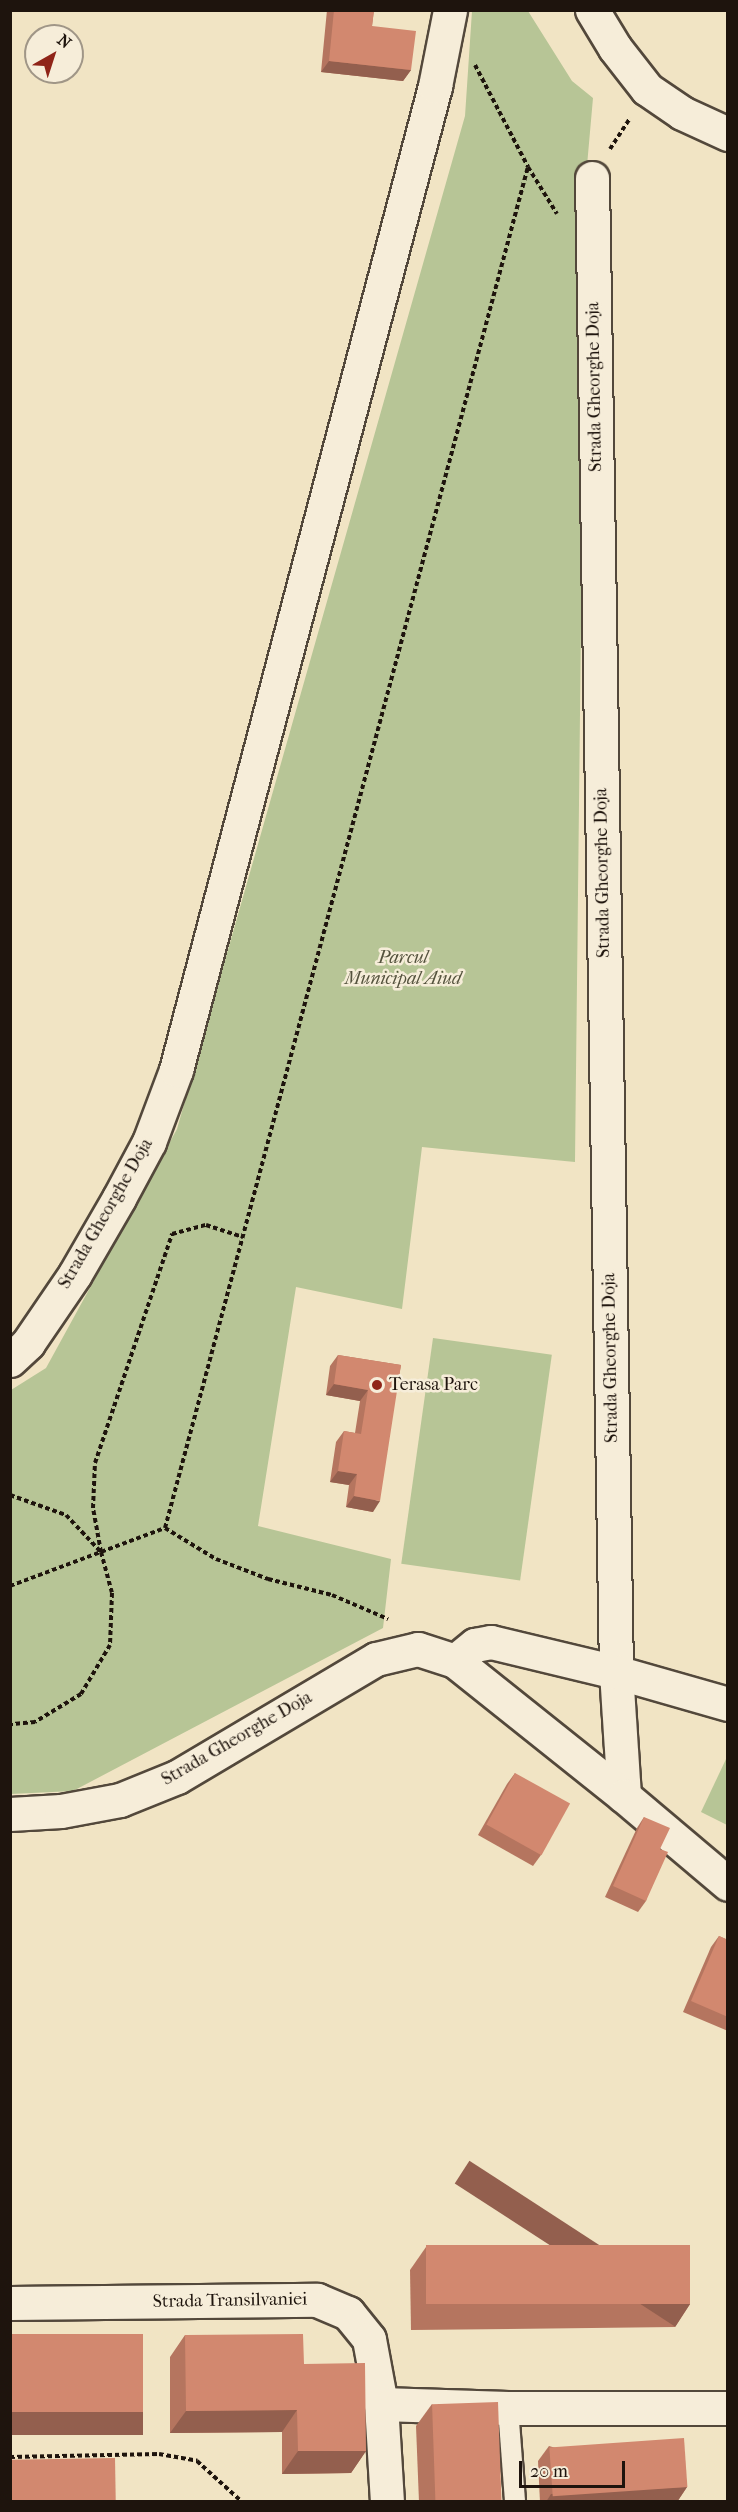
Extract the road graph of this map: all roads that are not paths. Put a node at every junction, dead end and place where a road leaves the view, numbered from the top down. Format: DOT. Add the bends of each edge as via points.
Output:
graph roads {
  1 [pos="592,10"];
  2 [pos="449,12"];
  3 [pos="728,134"];
  4 [pos="592,178"];
  5 [pos="10,1360"];
  6 [pos="455,1660"];
  7 [pos="616,1672"];
  8 [pos="728,1704"];
  9 [pos="624,1796"];
  10 [pos="10,1814"];
  11 [pos="728,1884"];
  12 [pos="10,2303"];
  13 [pos="381,2404"];
  14 [pos="508,2408"];
  15 [pos="728,2408"];
  16 [pos="387,2502"];
  17 [pos="514,2502"];
  1 -- 3 [label="street" via="647,89 682,113"];
  2 -- 5 [label="street, Strada Gheorghe Doja" via="435,86 176,1070 149,1142 119,1198 75,1274 28,1343"];
  4 -- 7 [label="street, Strada Gheorghe Doja"];
  6 -- 7 [label="street" via="475,1645 491,1642"];
  6 -- 9 [label="street, Strada Gheorghe Doja"];
  6 -- 10 [label="street, Strada Gheorghe Doja" via="418,1649 376,1659 177,1777 120,1800 61,1811"];
  7 -- 8 [label="street"];
  7 -- 9 [label="street, Strada Gheorghe Doja"];
  9 -- 11 [label="street, Strada Gheorghe Doja"];
  12 -- 13 [label="street, Strada Transilvaniei" via="317,2300 348,2313 369,2339"];
  13 -- 14 [label="street"];
  13 -- 16 [label="street, Strada Transilvaniei"];
  14 -- 15 [label="street"];
  14 -- 17 [label="lane"];
}
